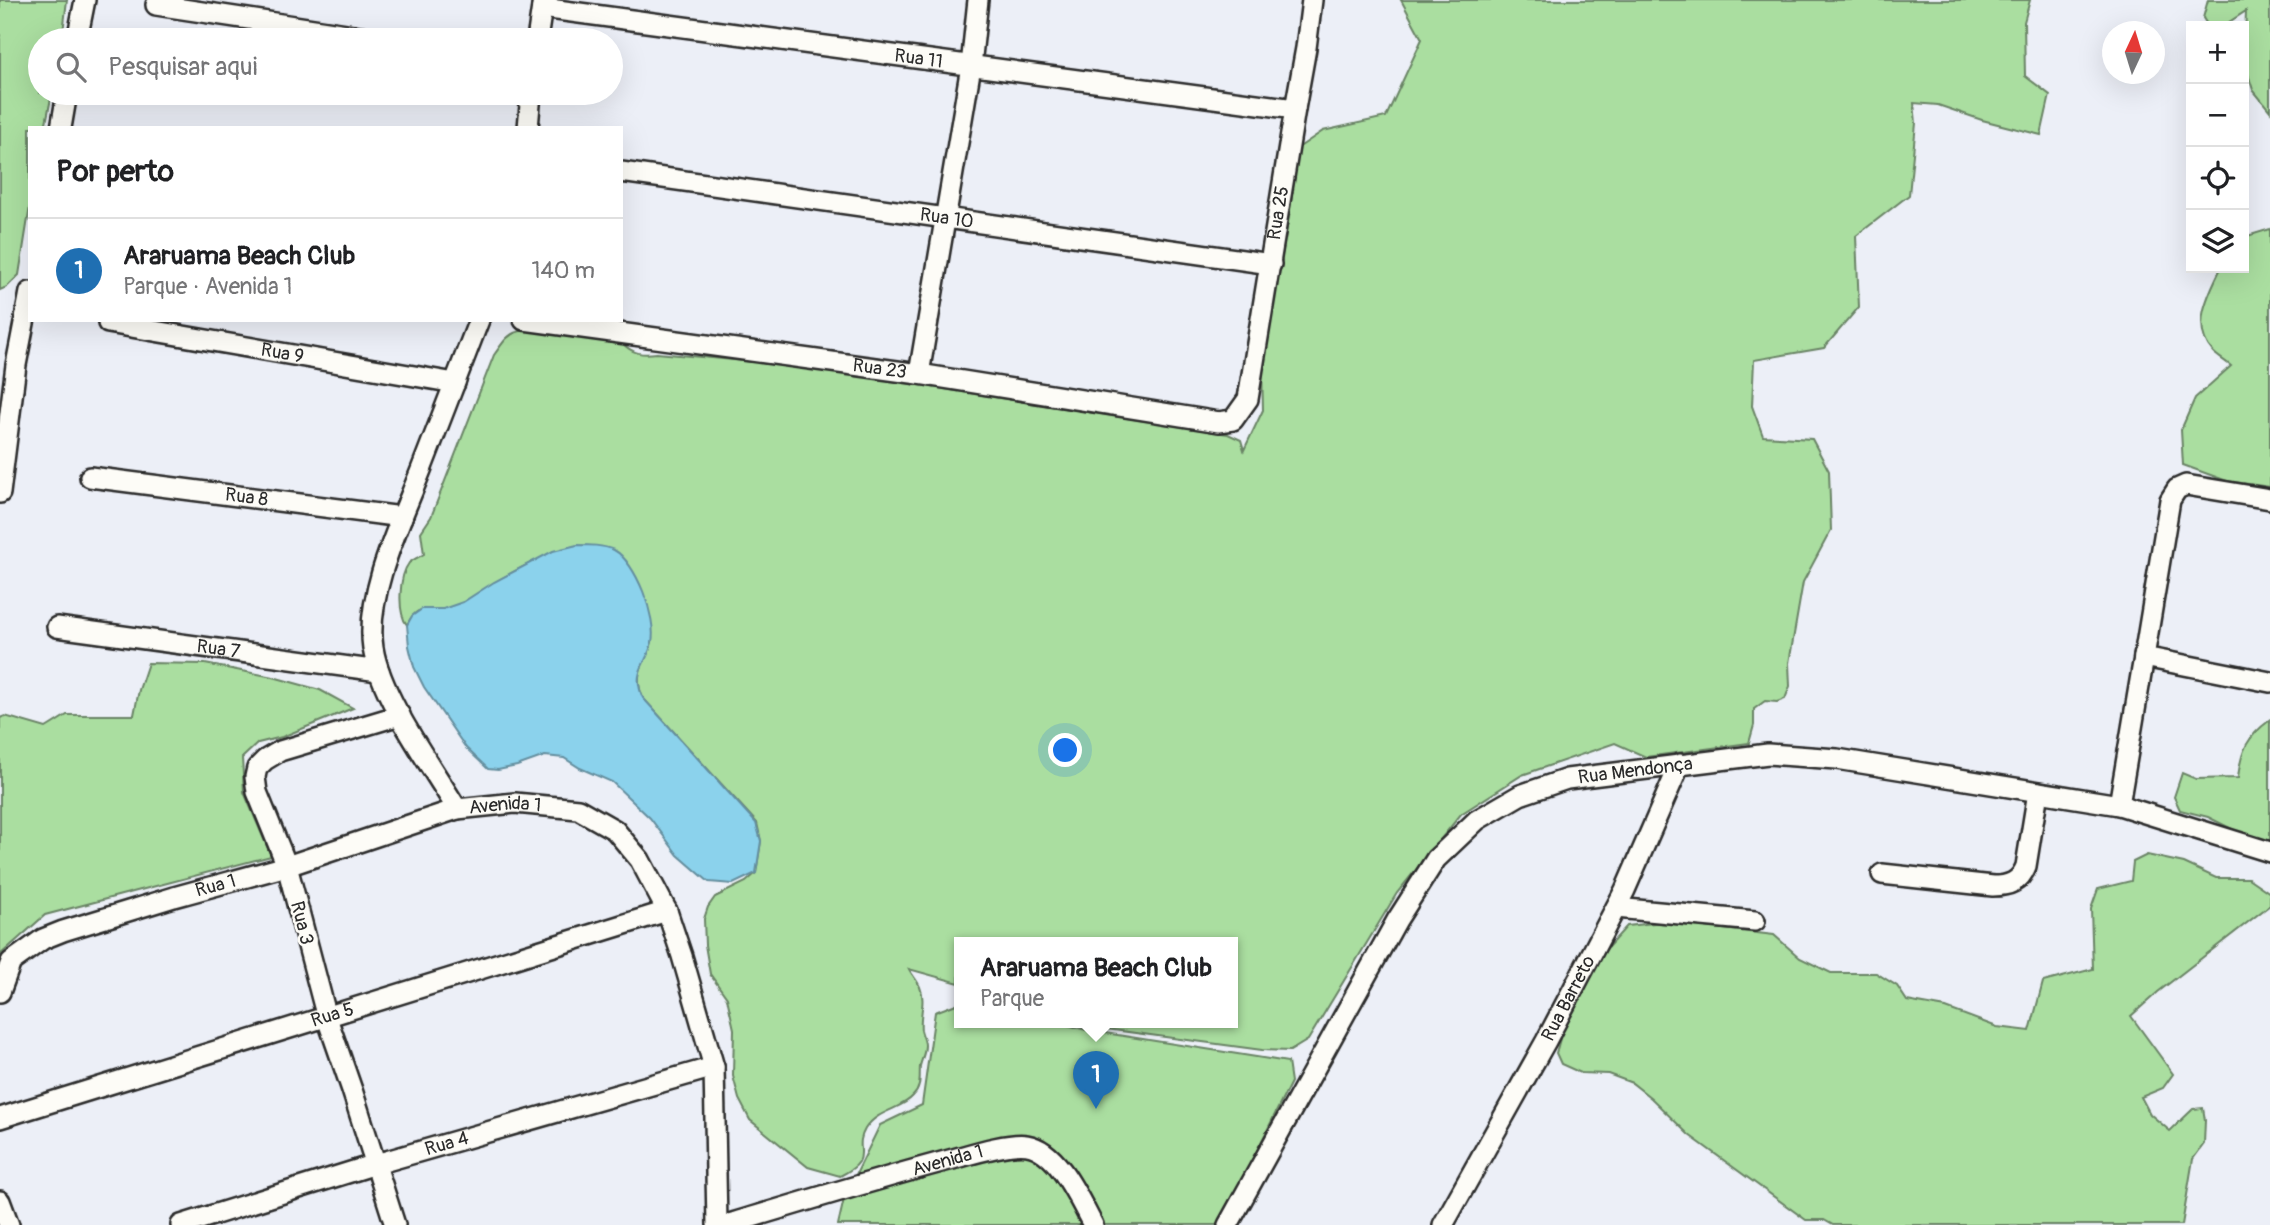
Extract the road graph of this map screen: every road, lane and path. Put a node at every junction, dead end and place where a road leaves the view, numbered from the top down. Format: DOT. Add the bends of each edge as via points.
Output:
graph roads {
  1 [pos="85,0"];
  2 [pos="978,0"];
  3 [pos="1312,0"];
  4 [pos="543,4"];
  5 [pos="156,5"];
  6 [pos="79,28"];
  7 [pos="307,28"];
  8 [pos="539,28"];
  9 [pos="971,66"];
  10 [pos="65,105"];
  11 [pos="530,105"];
  12 [pos="1294,109"];
  13 [pos="61,126"];
  14 [pos="528,126"];
  15 [pos="623,172"];
  16 [pos="946,217"];
  17 [pos="1271,264"];
  18 [pos="28,302"];
  19 [pos="478,322"];
  20 [pos="539,322"];
  21 [pos="108,323"];
  22 [pos="919,374"];
  23 [pos="455,383"];
  24 [pos="1233,420"];
  25 [pos="90,477"];
  26 [pos="0,493"];
  27 [pos="2270,499"];
  28 [pos="402,517"];
  29 [pos="57,627"];
  30 [pos="2144,657"];
  31 [pos="379,671"];
  32 [pos="2270,682"];
  33 [pos="400,715"];
  34 [pos="1680,764"];
  35 [pos="2038,792"];
  36 [pos="2119,805"];
  37 [pos="457,808"];
  38 [pos="2270,852"];
  39 [pos="287,866"];
  40 [pos="1882,874"];
  41 [pos="1616,908"];
  42 [pos="667,911"];
  43 [pos="1755,921"];
  44 [pos="0,992"];
  45 [pos="327,1018"];
  46 [pos="714,1067"];
  47 [pos="0,1118"];
  48 [pos="376,1164"];
  49 [pos="0,1201"];
  50 [pos="9,1225"];
  51 [pos="181,1225"];
  52 [pos="395,1225"];
  53 [pos="717,1225"];
  54 [pos="726,1225"];
  55 [pos="1093,1225"];
  56 [pos="1228,1225"];
  57 [pos="1443,1225"];
  1 -- 6 [label="street"];
  2 -- 9 [label="street"];
  3 -- 12 [label="street, Rua 25"];
  4 -- 8 [label="street"];
  4 -- 9 [label="street, Rua 11"];
  5 -- 7 [label="street"];
  9 -- 12 [label="street, Rua 11"];
  9 -- 16 [label="street"];
  10 -- 13 [label="street"];
  11 -- 14 [label="street"];
  12 -- 17 [label="street, Rua 25"];
  15 -- 16 [label="street, Rua 10"];
  16 -- 17 [label="street, Rua 10"];
  16 -- 22 [label="street"];
  17 -- 24 [label="street, Rua 25" via="1248,400"];
  18 -- 26 [label="street"];
  19 -- 23 [label="street, Avenida 1"];
  20 -- 22 [label="street, Rua 23"];
  21 -- 23 [label="street, Rua 9"];
  22 -- 24 [label="street, Rua 23" via="1219,422"];
  23 -- 28 [label="street, Avenida 1"];
  25 -- 28 [label="street, Rua 8"];
  27 -- 30 [label="street" via="2196,486 2177,489 2170,500"];
  28 -- 31 [label="street, Avenida 1" via="372,608 373,649"];
  29 -- 31 [label="street, Rua 7"];
  30 -- 32 [label="street"];
  30 -- 36 [label="street"];
  31 -- 33 [label="street, Avenida 1"];
  33 -- 37 [label="street, Avenida 1"];
  33 -- 39 [label="street, Rua 3" via="280,751 257,768 257,792"];
  34 -- 35 [label="street, Rua Mendonça" via="1768,754 1837,759"];
  34 -- 41 [label="street, Rua Barreto"];
  34 -- 56 [label="street, Rua Mendonça" via="1567,779 1520,795 1477,820 1436,859 1396,920"];
  35 -- 36 [label="street, Rua Mendonça"];
  35 -- 40 [label="street" via="2026,866 2015,882 1993,886"];
  36 -- 38 [label="street, Rua Mendonça"];
  37 -- 39 [label="street, Rua 1"];
  37 -- 42 [label="street, Avenida 1" via="515,803 578,809 615,830 639,860"];
  39 -- 44 [label="street, Rua 1" via="43,939 11,962"];
  39 -- 45 [label="street, Rua 3"];
  41 -- 43 [label="street"];
  41 -- 57 [label="street, Rua Barreto"];
  42 -- 45 [label="street, Rua 5"];
  42 -- 46 [label="street, Avenida 1"];
  45 -- 47 [label="street, Rua 5"];
  45 -- 48 [label="street, Rua 3"];
  46 -- 48 [label="street, Rua 4"];
  46 -- 53 [label="street, Avenida 1"];
  48 -- 51 [label="street, Rua 4"];
  48 -- 52 [label="street, Rua 3"];
  49 -- 50 [label="street"];
  54 -- 55 [label="street, Avenida 1" via="900,1173 1027,1145 1049,1155"];
}
